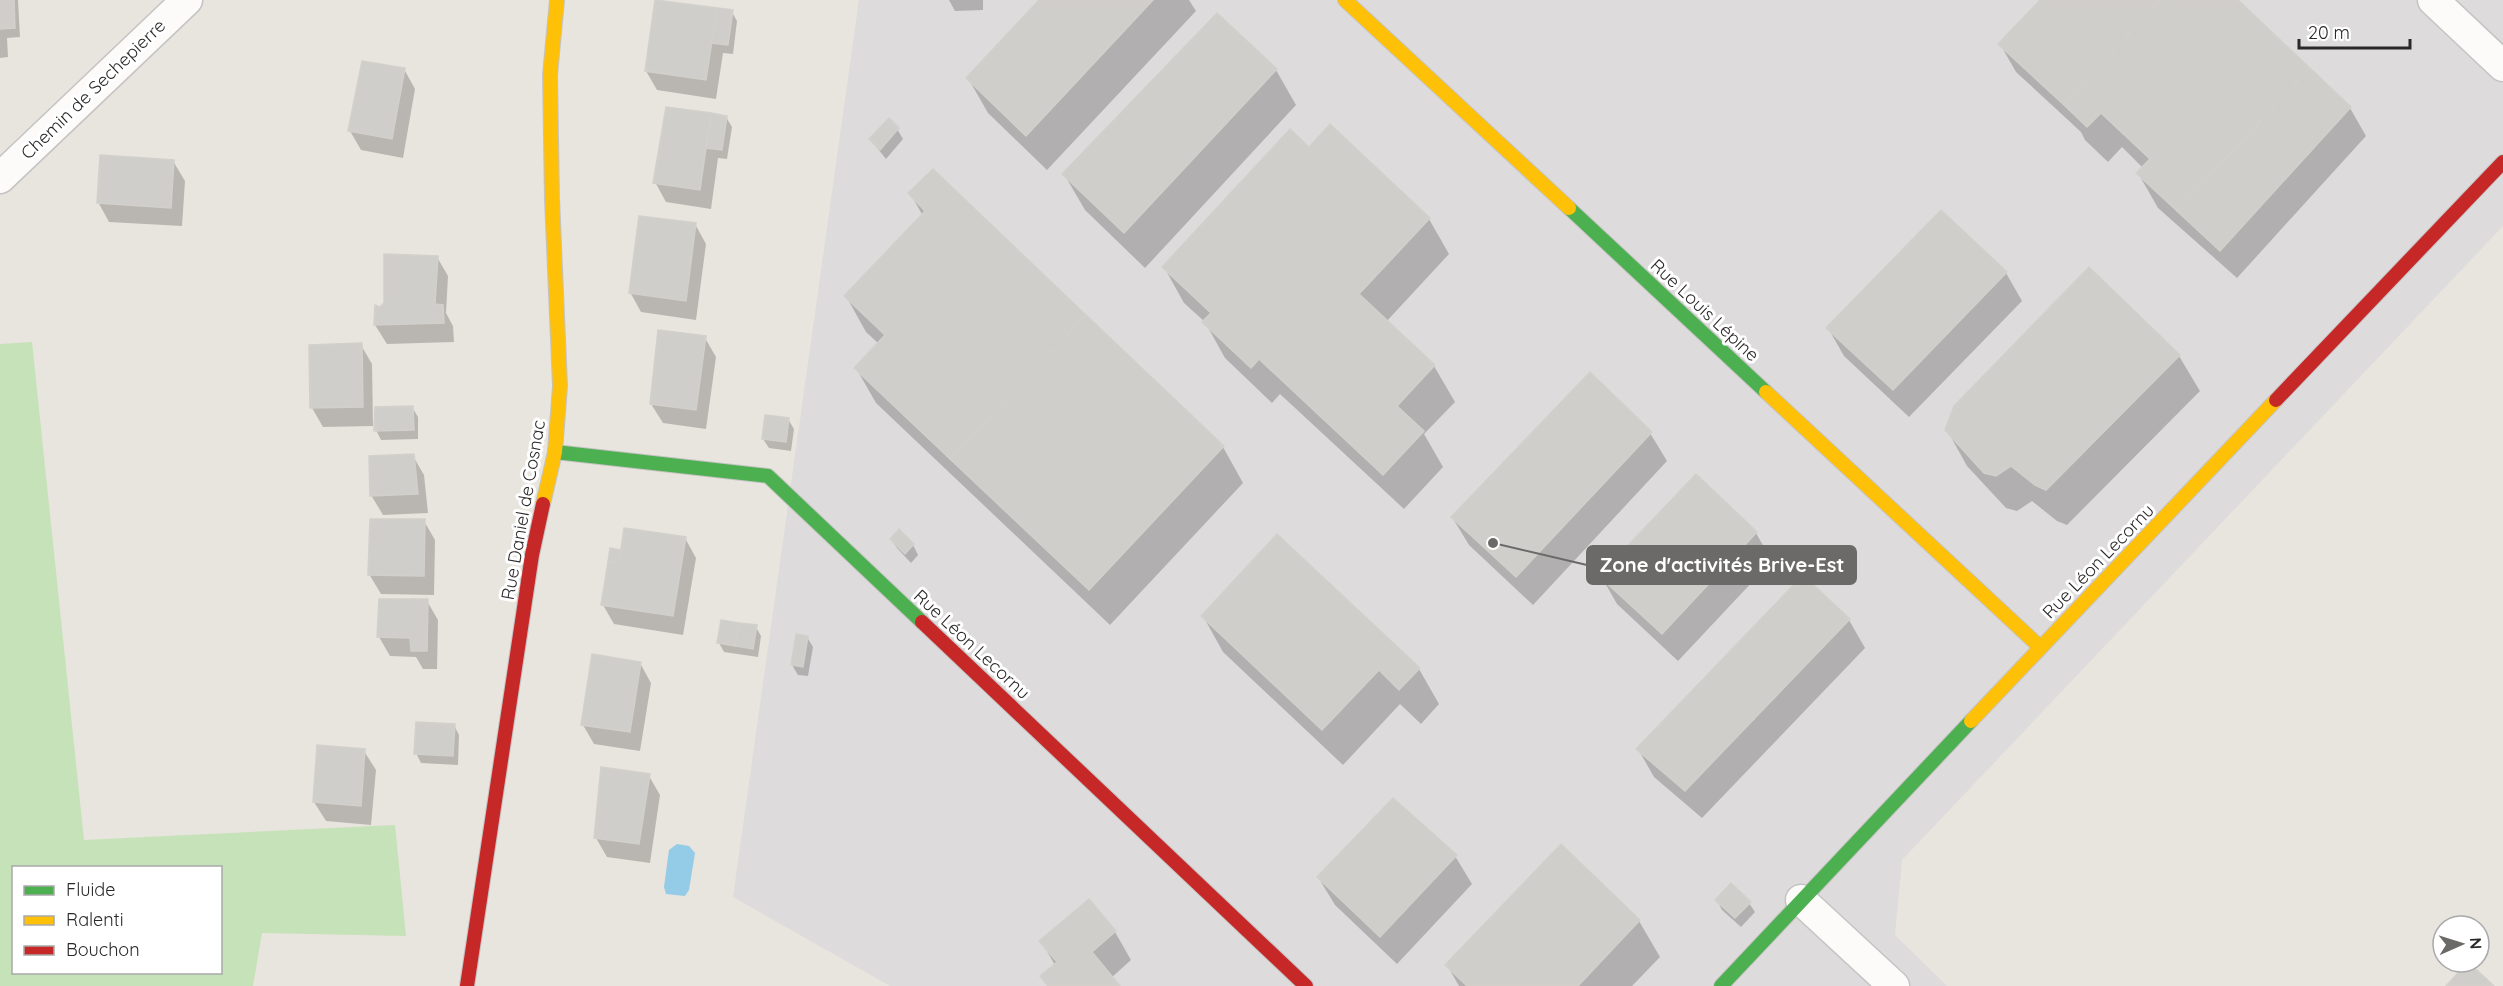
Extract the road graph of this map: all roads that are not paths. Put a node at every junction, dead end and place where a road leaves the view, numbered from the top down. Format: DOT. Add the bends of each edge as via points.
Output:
graph roads {
  1 [pos="187,0"];
  2 [pos="557,0"];
  3 [pos="1345,0"];
  4 [pos="2433,0"];
  5 [pos="2503,66"];
  6 [pos="2503,162"];
  7 [pos="0,178"];
  8 [pos="555,452"];
  9 [pos="2040,647"];
  10 [pos="1802,900"];
  11 [pos="467,986"];
  12 [pos="1306,986"];
  13 [pos="1721,986"];
  14 [pos="1894,986"];
  1 -- 7 [label="street, Chemin de Sechepierre"];
  2 -- 8 [label="street, Rue Daniel de Cosnac" via="550,75 560,387"];
  3 -- 9 [label="street, Rue Louis Lépine"];
  4 -- 5 [label="street"];
  6 -- 9 [label="street, Rue Léon Lecornu"];
  8 -- 11 [label="street, Rue Daniel de Cosnac" via="532,555"];
  8 -- 12 [label="street, Rue Léon Lecornu" via="768,476"];
  9 -- 10 [label="street, Rue Léon Lecornu"];
  10 -- 13 [label="street, Rue Léon Lecornu"];
  10 -- 14 [label="street"];
}
